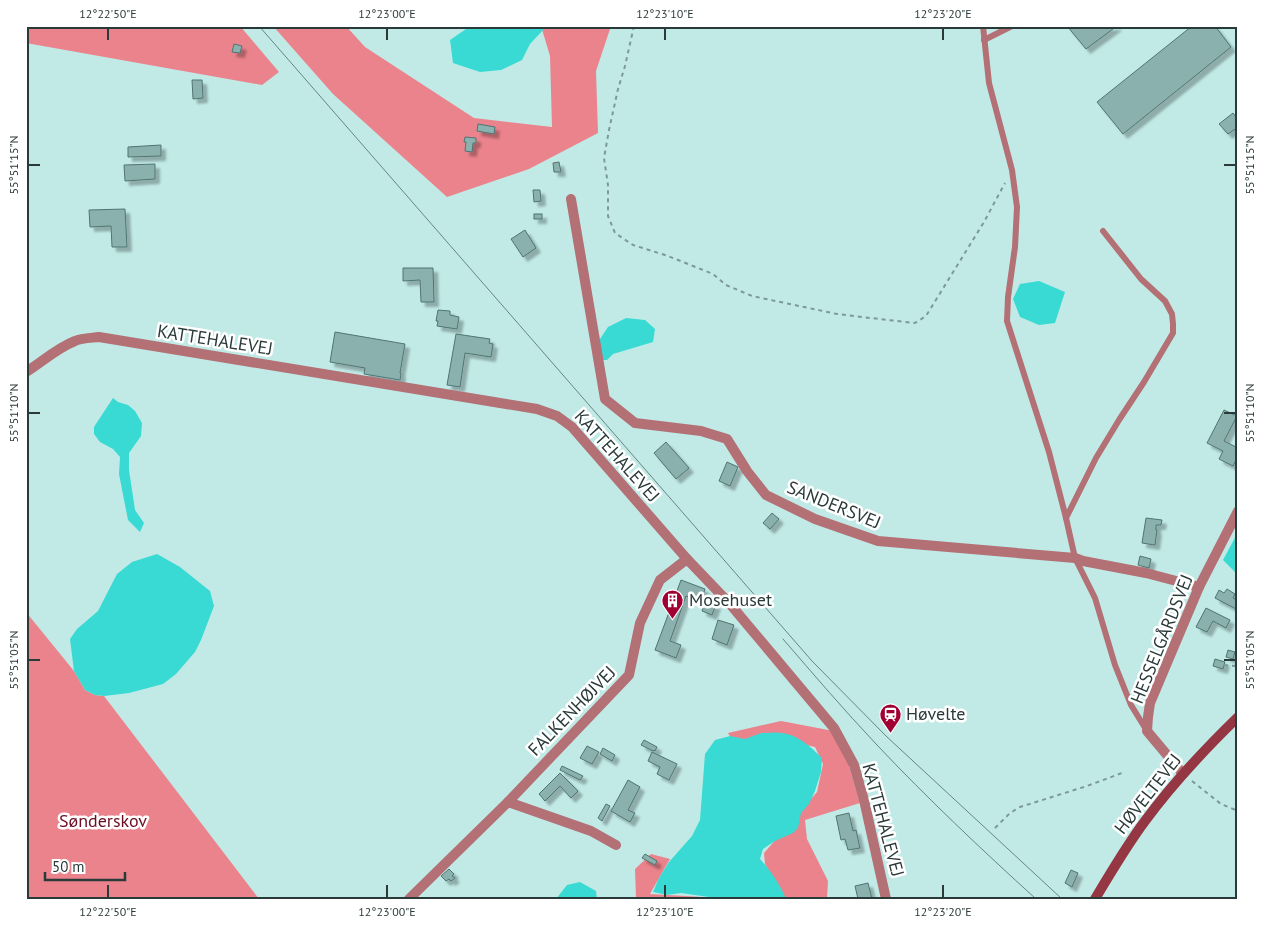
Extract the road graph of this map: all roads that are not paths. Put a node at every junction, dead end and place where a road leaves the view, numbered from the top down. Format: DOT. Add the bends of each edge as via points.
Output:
graph roads {
  1 [pos="983,26"];
  2 [pos="1012,26"];
  3 [pos="984,40"];
  4 [pos="571,199"];
  5 [pos="1103,231"];
  6 [pos="26,372"];
  7 [pos="1238,511"];
  8 [pos="1066,518"];
  9 [pos="1075,558"];
  10 [pos="687,559"];
  11 [pos="1199,587"];
  12 [pos="1238,717"];
  13 [pos="1147,731"];
  14 [pos="1184,774"];
  15 [pos="508,802"];
  16 [pos="616,845"];
  17 [pos="409,899"];
  18 [pos="886,899"];
  19 [pos="1095,899"];
  1 -- 3 [label="lane"];
  2 -- 3 [label="lane"];
  3 -- 8 [label="lane" via="989,83 1012,170 1017,207 1007,321 1049,452"];
  4 -- 9 [label="street, SANDERSVEJ" via="605,399 635,423 701,431 727,439 766,495 815,519 878,541"];
  5 -- 8 [label="lane" via="1141,279 1164,301 1172,314 1173,333 1096,458"];
  6 -- 10 [label="street, KATTEHALEVEJ" via="75,341 99,338 537,409 557,416 572,427"];
  7 -- 11 [label="street, HESSELGÅRDSVEJ"];
  8 -- 9 [label="lane"];
  9 -- 11 [label="street, SANDERSVEJ"];
  9 -- 13 [label="lane" via="1095,598 1131,705"];
  10 -- 15 [label="street, FALKENHØJVEJ" via="660,580 640,623 629,675"];
  10 -- 18 [label="street, KATTEHALEVEJ" via="730,604 834,728 854,765"];
  11 -- 13 [label="street, HESSELGÅRDSVEJ" via="1150,703"];
  12 -- 14 [label="street, HØVELTEVEJ"];
  13 -- 14 [label="street, HESSELGÅRDSVEJ"];
  14 -- 19 [label="street, HØVELTEVEJ" via="1145,821"];
  15 -- 16 [label="street" via="591,831"];
  15 -- 17 [label="street, FALKENHØJVEJ"];
}
